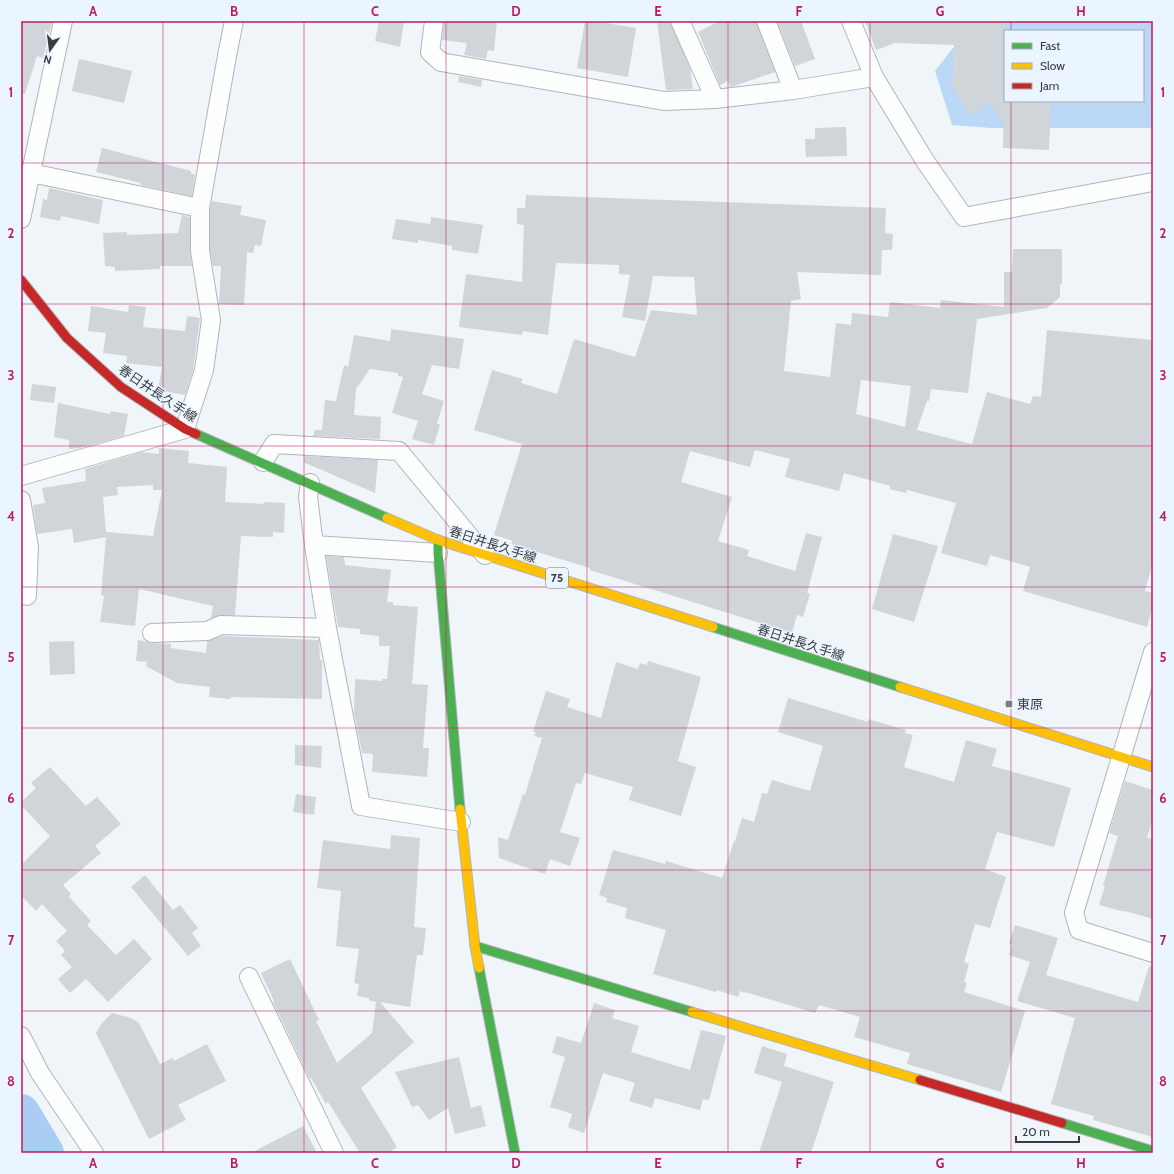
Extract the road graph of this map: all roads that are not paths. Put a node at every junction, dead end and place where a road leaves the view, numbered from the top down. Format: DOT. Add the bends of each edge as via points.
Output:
graph roads {
  1 [pos="63,21"];
  2 [pos="234,21"];
  3 [pos="434,21"];
  4 [pos="680,21"];
  5 [pos="766,21"];
  6 [pos="851,21"];
  7 [pos="874,77"];
  8 [pos="793,90"];
  9 [pos="715,99"];
  10 [pos="31,173"];
  11 [pos="1153,182"];
  12 [pos="200,208"];
  13 [pos="21,219"];
  14 [pos="21,280"];
  15 [pos="185,429"];
  16 [pos="263,462"];
  17 [pos="21,476"];
  18 [pos="310,483"];
  19 [pos="21,500"];
  20 [pos="314,545"];
  21 [pos="438,546"];
  22 [pos="485,555"];
  23 [pos="27,596"];
  24 [pos="327,628"];
  25 [pos="152,633"];
  26 [pos="1153,652"];
  27 [pos="1121,757"];
  28 [pos="1153,767"];
  29 [pos="460,822"];
  30 [pos="475,946"];
  31 [pos="1153,952"];
  32 [pos="249,977"];
  33 [pos="21,1036"];
  34 [pos="1153,1151"];
  35 [pos="94,1153"];
  36 [pos="334,1153"];
  37 [pos="515,1153"];
  1 -- 10 [label="street"];
  2 -- 12 [label="street"];
  3 -- 9 [label="street" via="430,52 441,62 664,101"];
  4 -- 9 [label="street"];
  5 -- 8 [label="street"];
  6 -- 7 [label="street"];
  7 -- 8 [label="street"];
  7 -- 11 [label="street" via="925,161 964,217"];
  8 -- 9 [label="street"];
  10 -- 12 [label="street"];
  10 -- 13 [label="street"];
  12 -- 15 [label="street" via="200,251 211,320 204,370"];
  14 -- 15 [label="street, 春日井長久手線 / 75" via="67,338 122,387"];
  15 -- 16 [label="street, 春日井長久手線 / 75"];
  15 -- 17 [label="street"];
  16 -- 18 [label="street, 春日井長久手線 / 75"];
  16 -- 22 [label="street" via="274,444 399,451"];
  18 -- 20 [label="street" via="308,496"];
  18 -- 21 [label="street, 春日井長久手線 / 75"];
  19 -- 23 [label="street" via="28,548"];
  20 -- 21 [label="street"];
  20 -- 24 [label="street"];
  21 -- 22 [label="street, 春日井長久手線 / 75"];
  21 -- 29 [label="street"];
  22 -- 27 [label="street, 春日井長久手線 / 75"];
  24 -- 25 [label="street" via="221,625 207,631"];
  24 -- 29 [label="street" via="361,806"];
  26 -- 27 [label="street"];
  27 -- 28 [label="street, 春日井長久手線 / 75"];
  27 -- 31 [label="street" via="1074,913 1079,930"];
  29 -- 30 [label="street"];
  30 -- 34 [label="street"];
  30 -- 37 [label="street"];
  32 -- 36 [label="street"];
  33 -- 35 [label="street" via="40,1073"];
}
